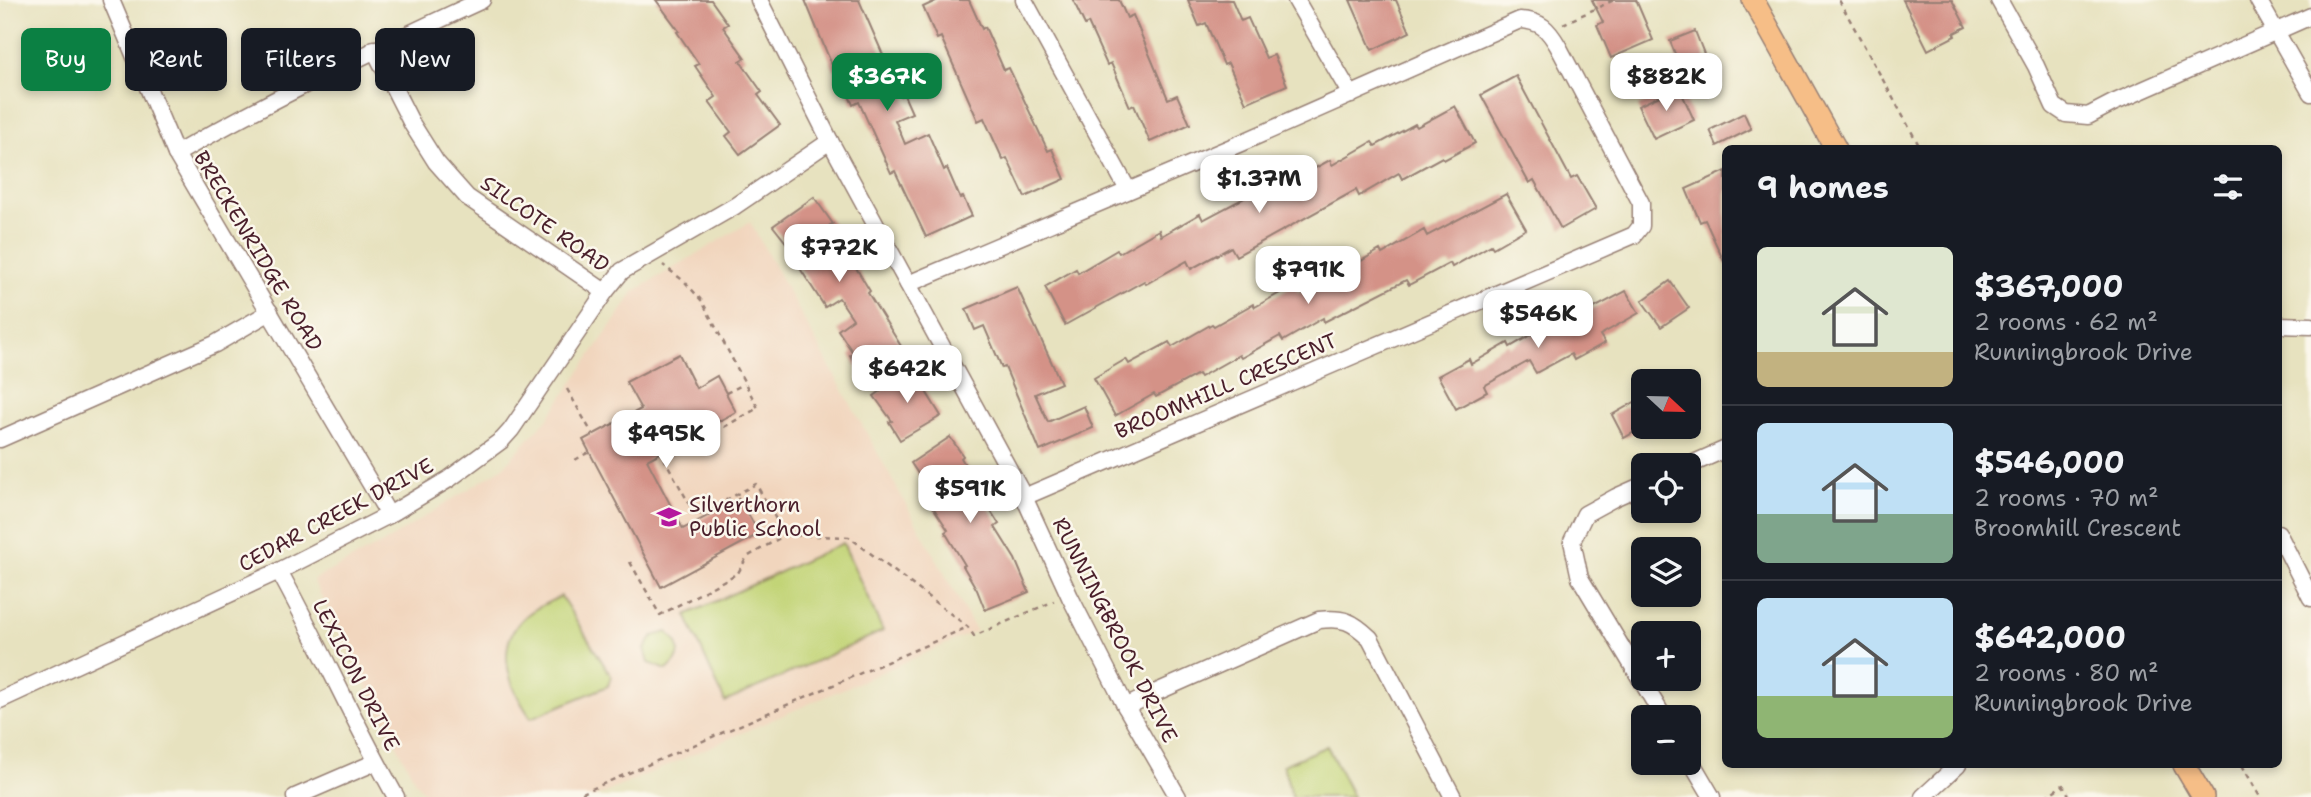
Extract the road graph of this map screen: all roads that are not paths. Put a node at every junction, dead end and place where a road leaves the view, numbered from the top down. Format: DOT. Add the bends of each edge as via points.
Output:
graph roads {
  1 [pos="111,0"];
  2 [pos="482,0"];
  3 [pos="759,0"];
  4 [pos="1024,0"];
  5 [pos="1296,0"];
  6 [pos="1753,0"];
  7 [pos="1998,0"];
  8 [pos="2258,0"];
  9 [pos="2311,16"];
  10 [pos="2275,32"];
  11 [pos="374,49"];
  12 [pos="2311,93"];
  13 [pos="1351,94"];
  14 [pos="830,141"];
  15 [pos="1834,145"];
  16 [pos="176,154"];
  17 [pos="1128,190"];
  18 [pos="908,284"];
  19 [pos="605,292"];
  20 [pos="270,312"];
  21 [pos="2282,325"];
  22 [pos="2311,326"];
  23 [pos="0,439"];
  24 [pos="1722,451"];
  25 [pos="1701,460"];
  26 [pos="1631,491"];
  27 [pos="1024,497"];
  28 [pos="389,514"];
  29 [pos="2282,541"];
  30 [pos="279,571"];
  31 [pos="2311,598"];
  32 [pos="0,700"];
  33 [pos="1656,705"];
  34 [pos="1126,707"];
  35 [pos="376,762"];
  36 [pos="1955,768"];
  37 [pos="2186,768"];
  38 [pos="1699,775"];
  39 [pos="295,797"];
  40 [pos="396,797"];
  41 [pos="1178,797"];
  42 [pos="1453,797"];
  43 [pos="1712,797"];
  44 [pos="1923,797"];
  45 [pos="2203,797"];
  1 -- 16 [label="street, BRECKENRIDGE ROAD"];
  2 -- 11 [label="street"];
  3 -- 14 [label="street, RUNNINGBROOK DRIVE"];
  4 -- 17 [label="street"];
  5 -- 13 [label="street"];
  6 -- 15 [label="main road"];
  7 -- 10 [label="street" via="2054,106 2066,114 2088,116"];
  8 -- 10 [label="street"];
  9 -- 10 [label="street"];
  10 -- 12 [label="street"];
  11 -- 16 [label="street"];
  11 -- 19 [label="street, SILCOTE ROAD" via="424,143 467,197"];
  13 -- 17 [label="street, BROOMHILL CRESCENT"];
  13 -- 27 [label="street, BROOMHILL CRESCENT" via="1520,20 1540,24 1550,31 1641,203 1641,226 1607,247"];
  14 -- 18 [label="street, RUNNINGBROOK DRIVE"];
  14 -- 19 [label="street, CEDAR CREEK DRIVE" via="735,206 622,271"];
  16 -- 20 [label="street, BRECKENRIDGE ROAD"];
  17 -- 18 [label="street, BROOMHILL CRESCENT"];
  18 -- 27 [label="street, RUNNINGBROOK DRIVE"];
  19 -- 28 [label="street, CEDAR CREEK DRIVE" via="502,440 449,479"];
  20 -- 23 [label="street" via="215,344"];
  20 -- 28 [label="street, BRECKENRIDGE ROAD"];
  21 -- 22 [label="street"];
  24 -- 25 [label="street"];
  26 -- 33 [label="street" via="1585,514 1572,541 1580,578"];
  27 -- 34 [label="street, RUNNINGBROOK DRIVE"];
  28 -- 30 [label="street, CEDAR CREEK DRIVE"];
  29 -- 31 [label="street"];
  30 -- 32 [label="street, CEDAR CREEK DRIVE"];
  30 -- 35 [label="street, LEXICON DRIVE"];
  34 -- 41 [label="street, RUNNINGBROOK DRIVE"];
  34 -- 42 [label="street" via="1319,620 1337,618 1356,624 1370,638"];
  35 -- 39 [label="street"];
  35 -- 40 [label="street, LEXICON DRIVE"];
  36 -- 44 [label="street"];
  37 -- 45 [label="main road"];
  38 -- 43 [label="street"];
}
